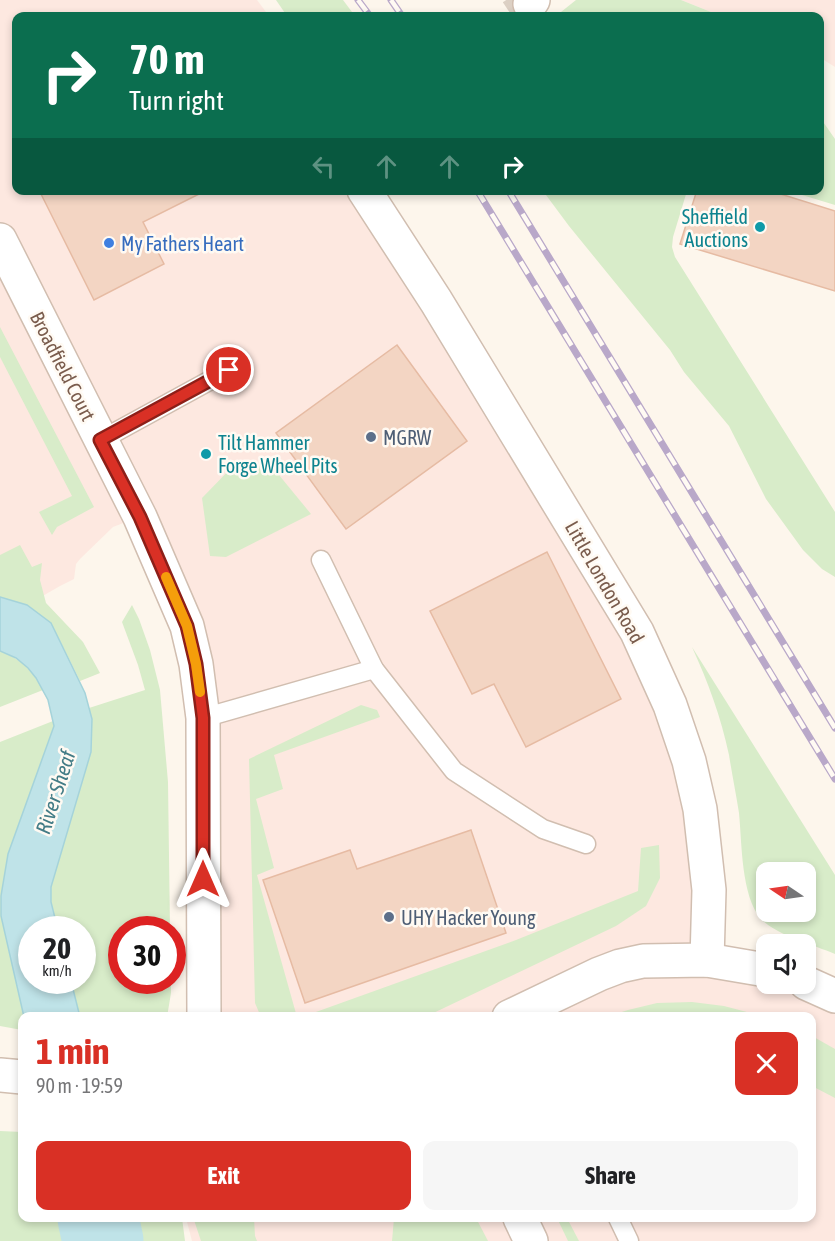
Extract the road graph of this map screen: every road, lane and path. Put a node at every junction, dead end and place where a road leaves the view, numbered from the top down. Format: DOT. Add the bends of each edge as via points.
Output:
graph roads {
  1 [pos="367,195"];
  2 [pos="0,240"];
  3 [pos="229,370"];
  4 [pos="100,440"];
  5 [pos="321,560"];
  6 [pos="374,669"];
  7 [pos="203,718"];
  8 [pos="586,844"];
  9 [pos="707,960"];
  10 [pos="756,967"];
  11 [pos="816,987"];
  12 [pos="835,996"];
  13 [pos="204,1012"];
  14 [pos="519,1012"];
  15 [pos="522,1222"];
  16 [pos="620,1222"];
  17 [pos="531,1241"];
  18 [pos="629,1241"];
  1 -- 9 [label="street, Little London Road" via="637,632 670,705 689,760 700,809 709,890"];
  2 -- 4 [label="street, Broadfield Court"];
  3 -- 4 [label="lane"];
  4 -- 7 [label="street, Broadfield Court" via="140,517 187,626"];
  5 -- 6 [label="lane"];
  6 -- 7 [label="lane"];
  6 -- 8 [label="lane" via="454,771 543,829"];
  7 -- 13 [label="street, Broadfield Court"];
  9 -- 10 [label="street"];
  9 -- 14 [label="street" via="643,961 620,966"];
  11 -- 12 [label="street"];
  15 -- 17 [label="street"];
  16 -- 18 [label="lane"];
}
